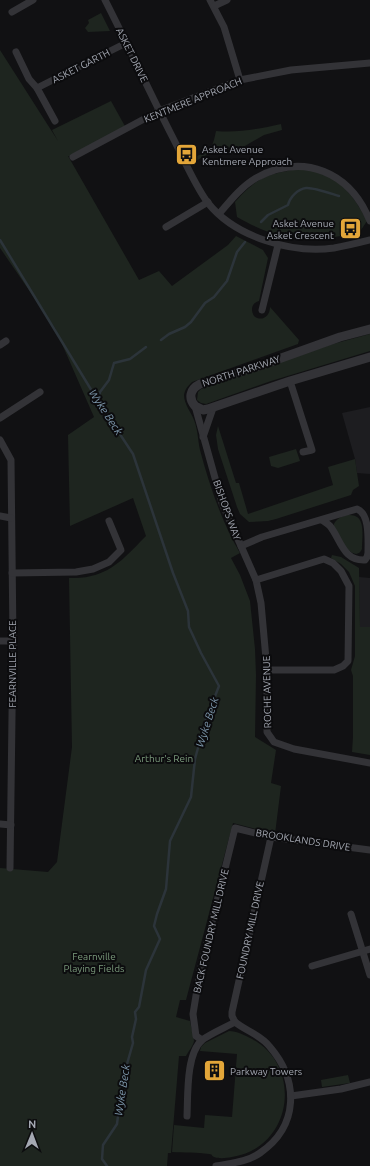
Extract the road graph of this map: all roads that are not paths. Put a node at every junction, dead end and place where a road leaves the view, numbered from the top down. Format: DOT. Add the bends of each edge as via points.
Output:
graph roads {
  1 [pos="33,0"];
  2 [pos="105,0"];
  3 [pos="227,0"];
  4 [pos="212,3"];
  5 [pos="12,12"];
  6 [pos="126,43"];
  7 [pos="16,52"];
  8 [pos="370,63"];
  9 [pos="240,80"];
  10 [pos="37,88"];
  11 [pos="159,111"];
  12 [pos="55,121"];
  13 [pos="72,157"];
  14 [pos="208,202"];
  15 [pos="219,214"];
  16 [pos="370,221"];
  17 [pos="166,226"];
  18 [pos="370,240"];
  19 [pos="278,245"];
  20 [pos="262,310"];
  21 [pos="370,329"];
  22 [pos="370,357"];
  23 [pos="290,381"];
  24 [pos="40,392"];
  25 [pos="195,406"];
  26 [pos="213,408"];
  27 [pos="0,418"];
  28 [pos="203,438"];
  29 [pos="0,440"];
  30 [pos="303,452"];
  31 [pos="0,516"];
  32 [pos="11,518"];
  33 [pos="322,520"];
  34 [pos="109,521"];
  35 [pos="240,546"];
  36 [pos="12,573"];
  37 [pos="256,580"];
  38 [pos="0,640"];
  39 [pos="12,641"];
  40 [pos="267,670"];
  41 [pos="370,763"];
  42 [pos="0,824"];
  43 [pos="11,824"];
  44 [pos="235,828"];
  45 [pos="271,837"];
  46 [pos="370,850"];
  47 [pos="10,868"];
  48 [pos="351,914"];
  49 [pos="370,949"];
  50 [pos="362,952"];
  51 [pos="312,966"];
  52 [pos="370,975"];
  53 [pos="235,1022"];
  54 [pos="199,1038"];
  55 [pos="370,1082"];
  56 [pos="292,1096"];
  57 [pos="187,1116"];
  58 [pos="216,1166"];
  1 -- 5 [label="street"];
  2 -- 6 [label="street, ASKET DRIVE"];
  3 -- 4 [label="street"];
  4 -- 9 [label="street" via="224,27"];
  6 -- 10 [label="street, ASKET GARTH"];
  6 -- 11 [label="street, ASKET DRIVE"];
  7 -- 10 [label="street" via="29,79"];
  8 -- 9 [label="street, KENTMERE APPROACH" via="292,70"];
  9 -- 11 [label="street, KENTMERE APPROACH"];
  10 -- 12 [label="street"];
  11 -- 13 [label="street, KENTMERE APPROACH"];
  11 -- 14 [label="street, ASKET DRIVE"];
  14 -- 15 [label="street, ASKET DRIVE"];
  14 -- 17 [label="street"];
  15 -- 16 [label="street" via="238,192 256,179 284,167 297,166 322,171 344,183 360,201"];
  15 -- 19 [label="street, ASKET DRIVE" via="242,230"];
  18 -- 19 [label="street, ASKET DRIVE" via="333,248"];
  19 -- 20 [label="street"];
  21 -- 25 [label="street, NORTH PARKWAY" via="200,384 191,393"];
  22 -- 23 [label="street"];
  23 -- 26 [label="street"];
  23 -- 30 [label="street" via="312,450"];
  24 -- 27 [label="street"];
  25 -- 26 [label="street" via="203,410"];
  25 -- 28 [label="street, BISHOPS WAY"];
  26 -- 28 [label="street"];
  28 -- 35 [label="street, BISHOPS WAY" via="222,503"];
  29 -- 32 [label="street, FEARNVILLE PLACE" via="11,460"];
  31 -- 32 [label="street"];
  32 -- 36 [label="street, FEARNVILLE PLACE"];
  33 -- 33 [label="street, BISHOPS WAY" via="357,509 362,511 368,525 368,553 365,560 357,560 346,553 329,526"];
  33 -- 35 [label="street, BISHOPS WAY"];
  34 -- 36 [label="street" via="121,550 109,562 93,569 76,572"];
  35 -- 37 [label="street, ROCHE AVENUE"];
  36 -- 39 [label="street, FEARNVILLE PLACE"];
  37 -- 40 [label="street, ROCHE AVENUE" via="261,603"];
  37 -- 40 [label="street" via="324,559 342,571 349,586 348,661 334,670"];
  38 -- 39 [label="street"];
  39 -- 43 [label="street, FEARNVILLE PLACE"];
  40 -- 41 [label="street, ROCHE AVENUE" via="267,732 274,742 294,749"];
  42 -- 43 [label="street"];
  43 -- 47 [label="street, FEARNVILLE PLACE"];
  44 -- 45 [label="street, BROOKLANDS DRIVE"];
  44 -- 54 [label="street, BACK FOUNDRY MILL DRIVE" via="200,971 194,1014"];
  45 -- 46 [label="street, BROOKLANDS DRIVE"];
  45 -- 53 [label="street, FOUNDRY MILL DRIVE" via="232,1012"];
  48 -- 50 [label="street"];
  49 -- 50 [label="street"];
  50 -- 51 [label="street"];
  50 -- 52 [label="street"];
  53 -- 54 [label="street"];
  53 -- 56 [label="street" via="263,1040 281,1060"];
  54 -- 57 [label="street" via="193,1052 190,1071"];
  55 -- 56 [label="street"];
  56 -- 58 [label="street" via="285,1125 274,1141 259,1153 242,1161"];
}
